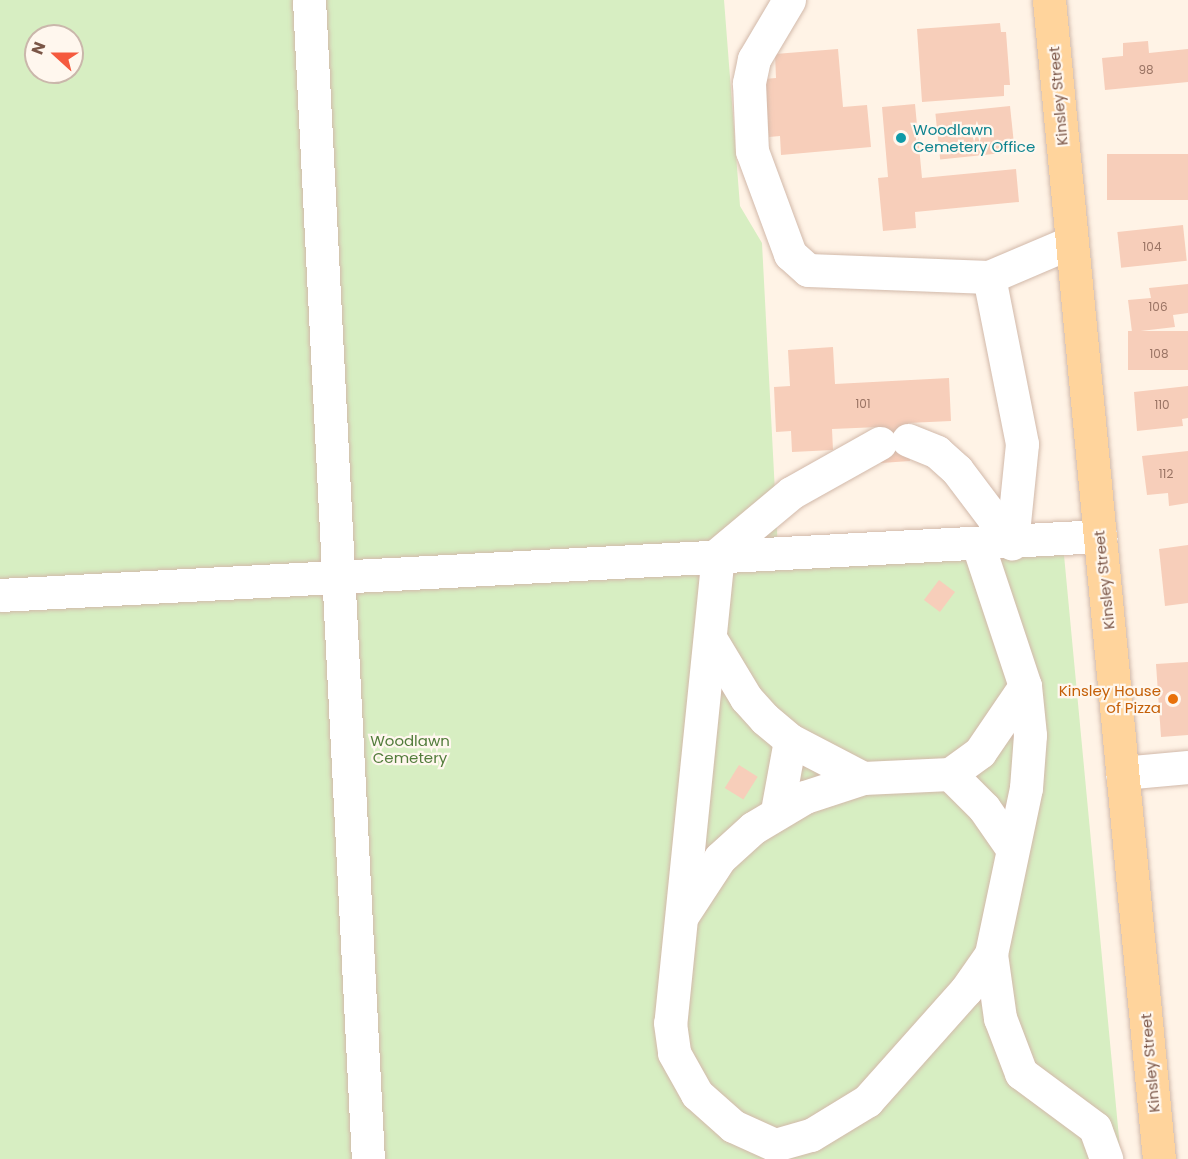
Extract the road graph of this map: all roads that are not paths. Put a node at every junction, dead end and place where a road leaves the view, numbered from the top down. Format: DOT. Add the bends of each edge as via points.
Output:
graph roads {
  1 [pos="309,0"];
  2 [pos="789,0"];
  3 [pos="1049,0"];
  4 [pos="1071,242"];
  5 [pos="989,277"];
  6 [pos="1100,536"];
  7 [pos="1012,543"];
  8 [pos="978,545"];
  9 [pos="718,554"];
  10 [pos="339,576"];
  11 [pos="0,595"];
  12 [pos="710,638"];
  13 [pos="1025,686"];
  14 [pos="790,740"];
  15 [pos="1188,767"];
  16 [pos="1122,773"];
  17 [pos="950,774"];
  18 [pos="863,778"];
  19 [pos="777,811"];
  20 [pos="1011,847"];
  21 [pos="678,922"];
  22 [pos="991,954"];
  23 [pos="776,1152"];
  24 [pos="368,1159"];
  25 [pos="1106,1159"];
  26 [pos="1159,1159"];
  1 -- 10 [label="street"];
  2 -- 5 [label="street" via="754,59 749,83 752,151 790,254 808,270 831,274"];
  3 -- 4 [label="main road, Kinsley Street"];
  4 -- 5 [label="street"];
  4 -- 6 [label="main road, Kinsley Street"];
  5 -- 7 [label="street" via="1022,444"];
  6 -- 7 [label="street"];
  6 -- 16 [label="main road, Kinsley Street"];
  7 -- 8 [label="street"];
  7 -- 9 [label="street" via="957,470 937,452 894,441 791,493"];
  8 -- 9 [label="street"];
  8 -- 13 [label="street"];
  9 -- 10 [label="street"];
  9 -- 12 [label="street"];
  10 -- 11 [label="street"];
  10 -- 24 [label="street"];
  12 -- 14 [label="street" via="746,698"];
  12 -- 21 [label="street"];
  13 -- 17 [label="street" via="980,752"];
  13 -- 20 [label="street" via="1030,735 1026,788"];
  14 -- 18 [label="street"];
  14 -- 19 [label="street"];
  15 -- 16 [label="street"];
  16 -- 26 [label="main road, Kinsley Street"];
  17 -- 18 [label="street"];
  17 -- 20 [label="street" via="984,808"];
  18 -- 19 [label="street"];
  19 -- 21 [label="street" via="720,858"];
  20 -- 22 [label="street"];
  21 -- 23 [label="street" via="671,1000 674,1053 713,1110"];
  22 -- 23 [label="street" via="966,990 867,1101"];
  22 -- 25 [label="street" via="1000,1018 1021,1073 1095,1128"];
}
